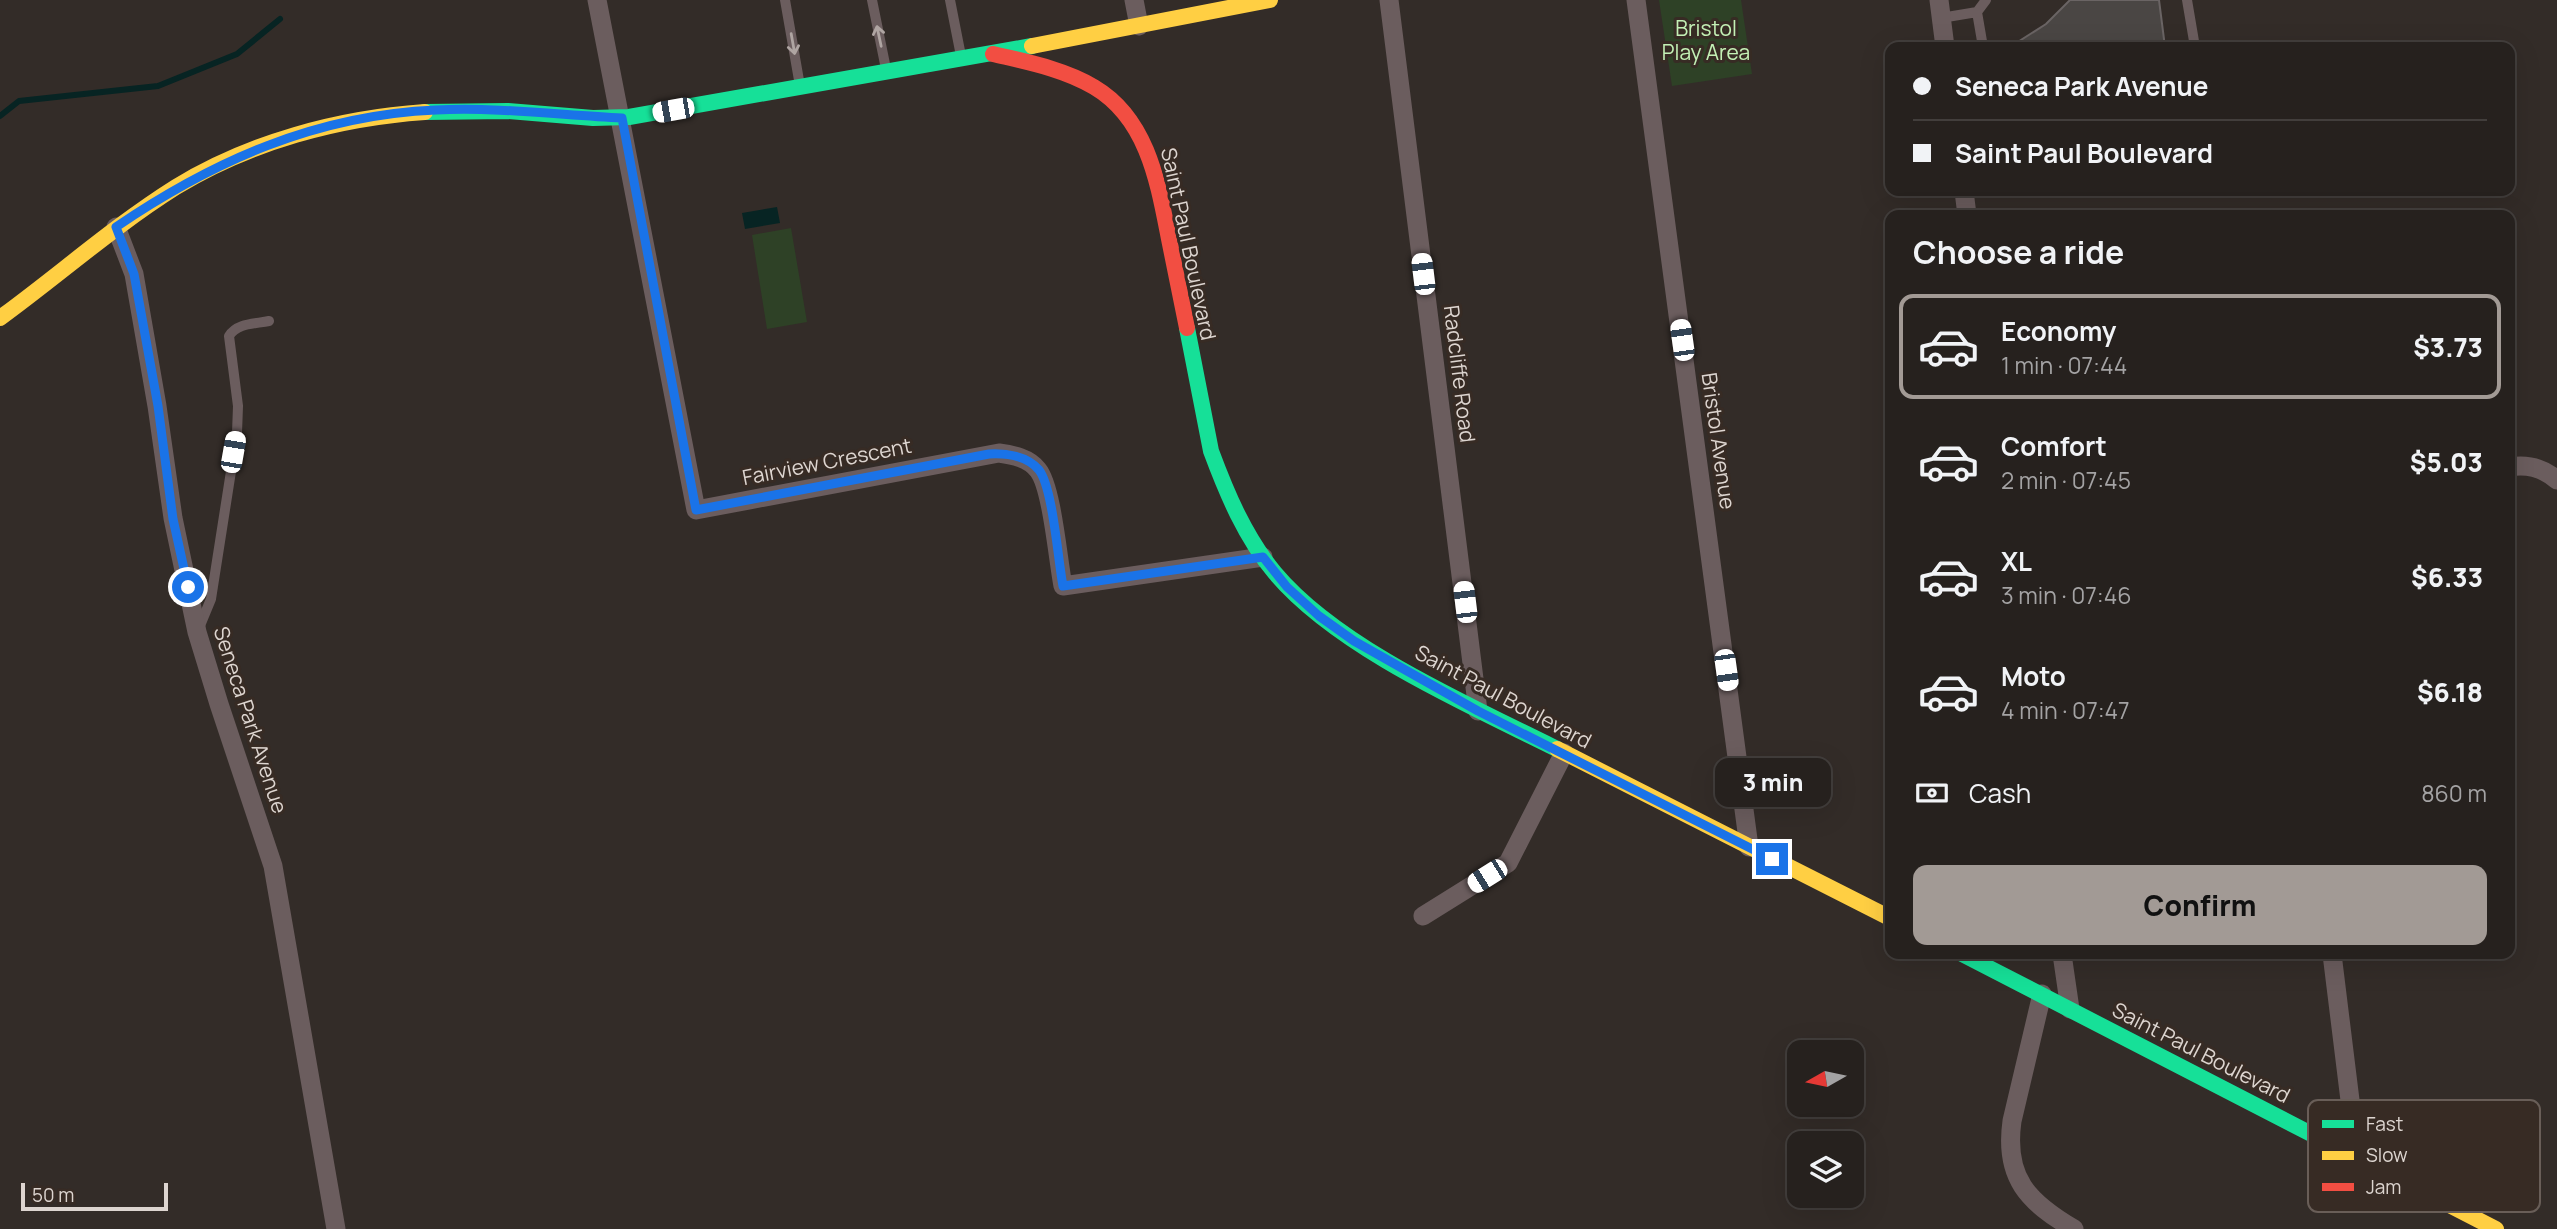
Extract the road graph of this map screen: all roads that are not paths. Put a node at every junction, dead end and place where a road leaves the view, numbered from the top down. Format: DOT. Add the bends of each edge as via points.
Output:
graph roads {
  1 [pos="597,0"];
  2 [pos="785,0"];
  3 [pos="872,0"];
  4 [pos="950,0"];
  5 [pos="1134,0"];
  6 [pos="1270,0"];
  7 [pos="1389,0"];
  8 [pos="1636,0"];
  9 [pos="1986,0"];
  10 [pos="2187,0"];
  11 [pos="1940,9"];
  12 [pos="1977,12"];
  13 [pos="1139,26"];
  14 [pos="1944,42"];
  15 [pos="1982,42"];
  16 [pos="2194,42"];
  17 [pos="993,54"];
  18 [pos="962,60"];
  19 [pos="887,73"];
  20 [pos="801,88"];
  21 [pos="622,118"];
  22 [pos="116,227"];
  23 [pos="0,318"];
  24 [pos="269,321"];
  25 [pos="2515,467"];
  26 [pos="2557,480"];
  27 [pos="1263,557"];
  28 [pos="197,632"];
  29 [pos="1478,711"];
  30 [pos="1564,753"];
  31 [pos="1749,847"];
  32 [pos="1885,915"];
  33 [pos="1423,916"];
  34 [pos="1972,959"];
  35 [pos="2063,959"];
  36 [pos="2333,959"];
  37 [pos="2042,994"];
  38 [pos="2070,1009"];
  39 [pos="2350,1100"];
  40 [pos="2308,1132"];
  41 [pos="2457,1220"];
  42 [pos="336,1229"];
  43 [pos="2074,1229"];
  44 [pos="2496,1229"];
  1 -- 21 [label="street"];
  2 -- 20 [label="lane, one-way"];
  19 -- 3 [label="lane, one-way"];
  4 -- 18 [label="lane"];
  5 -- 13 [label="street"];
  6 -- 13 [label="main road"];
  7 -- 29 [label="street, Radcliffe Road"];
  8 -- 31 [label="street, Bristol Avenue"];
  9 -- 12 [label="lane"];
  10 -- 16 [label="lane"];
  11 -- 12 [label="lane"];
  11 -- 14 [label="street"];
  12 -- 15 [label="lane"];
  13 -- 17 [label="main road"];
  17 -- 18 [label="main road, Saint Paul Boulevard"];
  17 -- 27 [label="main road, Saint Paul Boulevard" via="1088,82 1130,118 1146,144 1156,174 1211,451 1223,487"];
  18 -- 19 [label="main road, Saint Paul Boulevard"];
  19 -- 20 [label="main road, Saint Paul Boulevard"];
  20 -- 21 [label="main road, Saint Paul Boulevard"];
  21 -- 22 [label="main road, Saint Paul Boulevard" via="435,110 358,118 240,155"];
  21 -- 27 [label="street, Fairview Crescent" via="696,510 999,453 1032,464 1044,479 1063,586"];
  22 -- 23 [label="main road, Saint Paul Boulevard"];
  22 -- 28 [label="street, Seneca Park Avenue" via="134,274 173,519"];
  24 -- 28 [label="lane" via="239,326 229,337 237,433 211,599"];
  25 -- 26 [label="street" via="2544,470"];
  27 -- 29 [label="main road, Saint Paul Boulevard" via="1319,616 1354,641"];
  28 -- 42 [label="street, Seneca Park Avenue" via="273,866"];
  29 -- 30 [label="main road, Saint Paul Boulevard"];
  30 -- 31 [label="main road, Saint Paul Boulevard"];
  30 -- 33 [label="street" via="1508,863"];
  31 -- 32 [label="main road, Saint Paul Boulevard"];
  34 -- 37 [label="main road, Saint Paul Boulevard"];
  35 -- 38 [label="street"];
  36 -- 39 [label="street"];
  37 -- 38 [label="main road, Saint Paul Boulevard"];
  37 -- 43 [label="street" via="2012,1121 2010,1152 2019,1182 2034,1202"];
  38 -- 40 [label="main road, Saint Paul Boulevard"];
  41 -- 44 [label="main road, Saint Paul Boulevard"];
}
